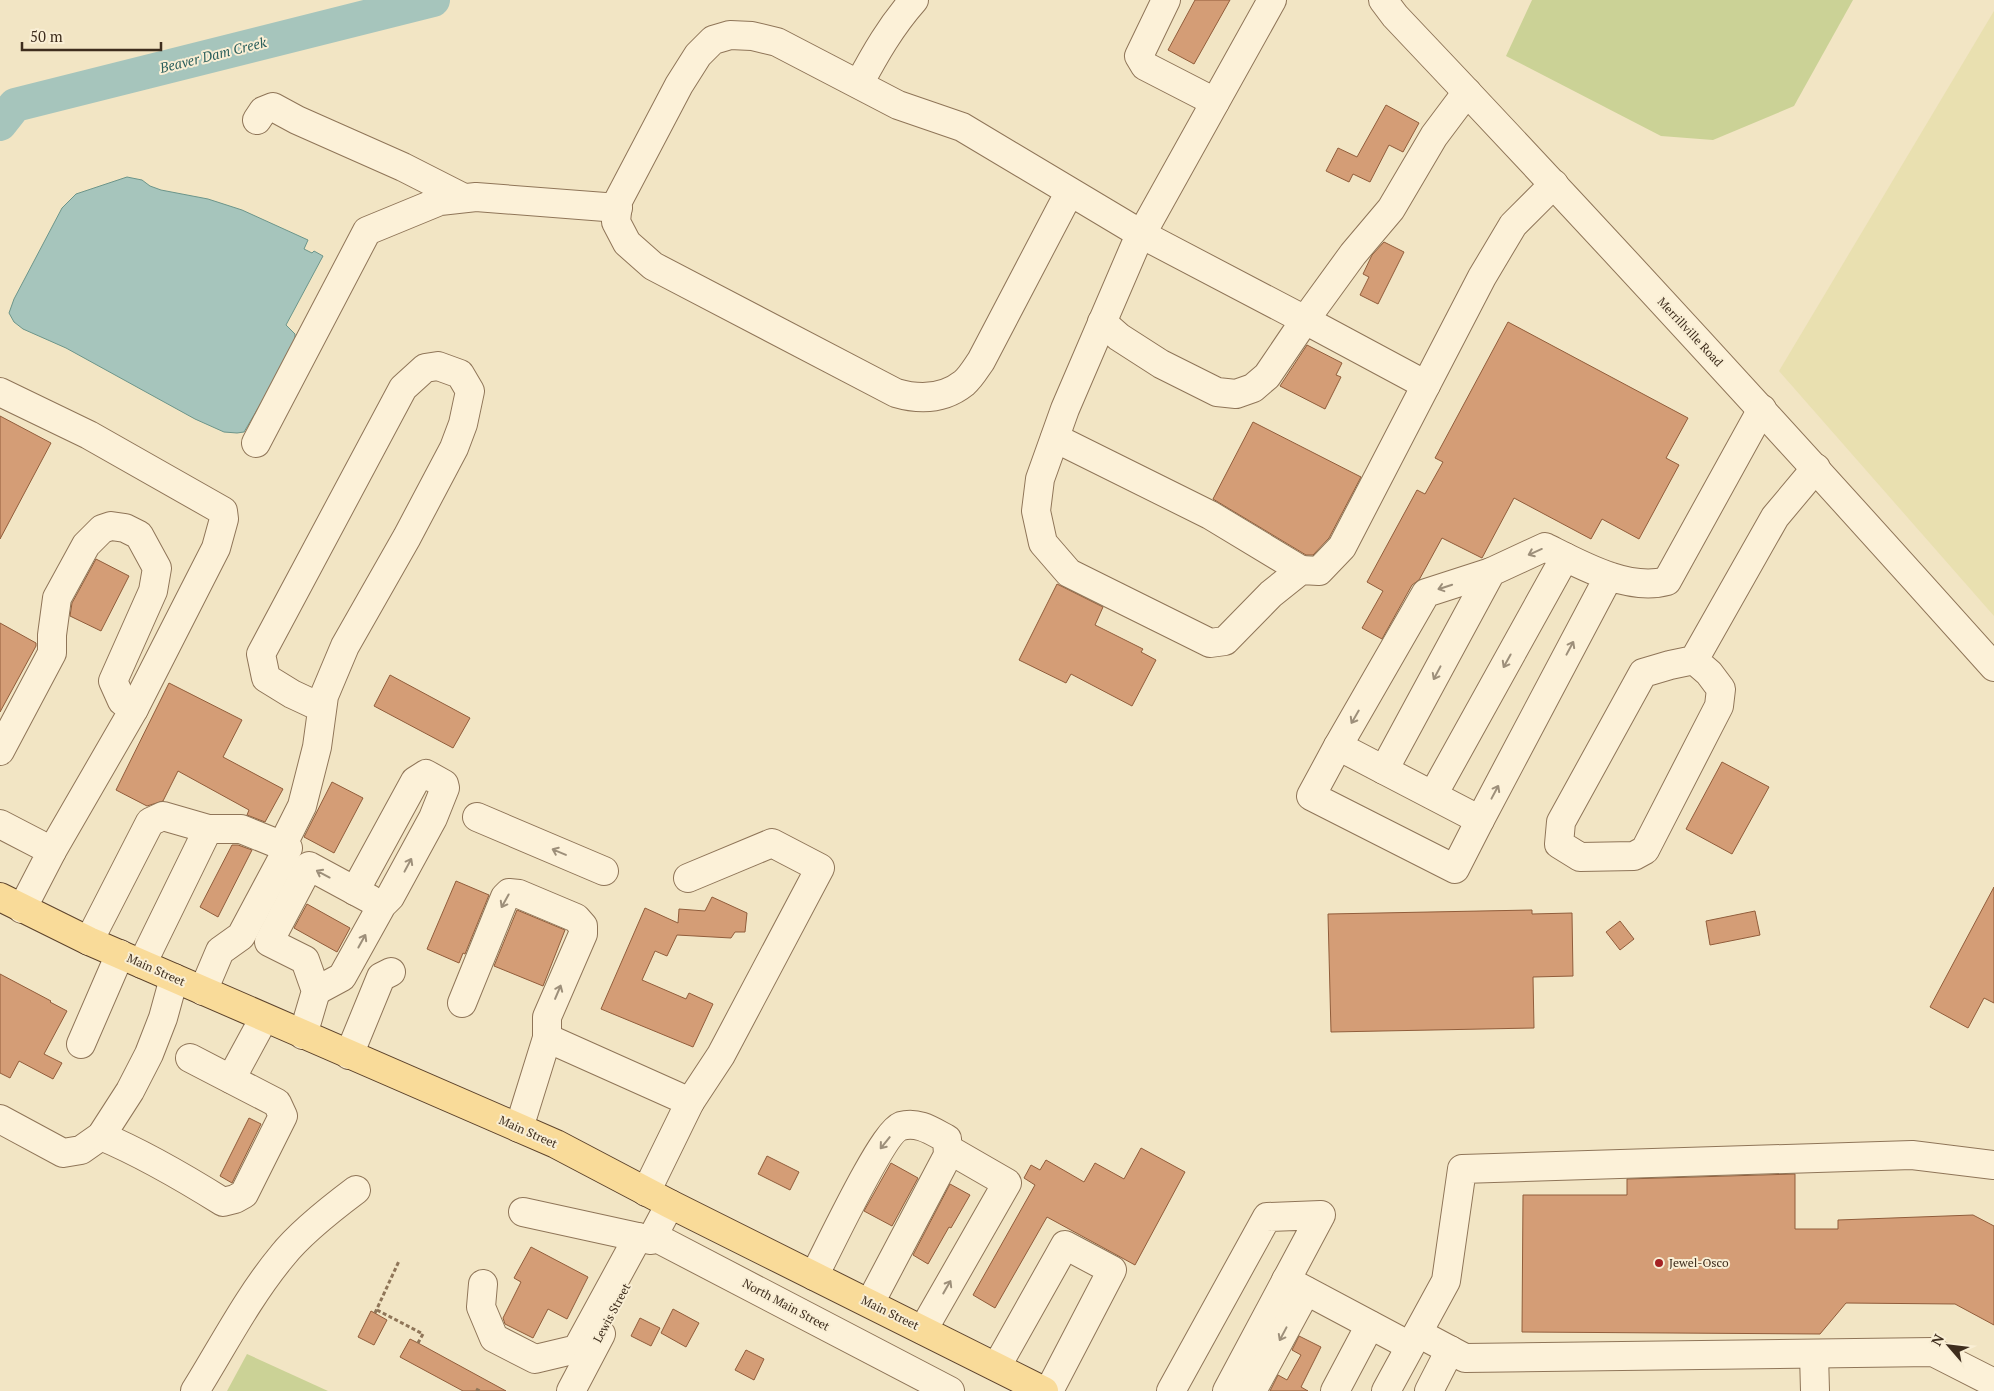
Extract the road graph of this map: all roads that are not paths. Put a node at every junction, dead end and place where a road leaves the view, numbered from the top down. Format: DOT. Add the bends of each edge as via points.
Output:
graph roads {
  1 [pos="914,0"];
  2 [pos="1166,0"];
  3 [pos="1272,0"];
  4 [pos="1383,0"];
  5 [pos="859,84"];
  6 [pos="1468,92"];
  7 [pos="1215,102"];
  8 [pos="257,120"];
  9 [pos="1554,184"];
  10 [pos="1069,193"];
  11 [pos="462,197"];
  12 [pos="618,208"];
  13 [pos="1141,234"];
  14 [pos="1305,320"];
  15 [pos="1102,322"];
  16 [pos="1426,385"];
  17 [pos="0,392"];
  18 [pos="1762,409"];
  19 [pos="1055,438"];
  20 [pos="256,442"];
  21 [pos="1816,468"];
  22 [pos="1565,558"];
  23 [pos="1300,570"];
  24 [pos="1491,572"];
  25 [pos="1602,574"];
  26 [pos="1694,660"];
  27 [pos="1994,667"];
  28 [pos="134,708"];
  29 [pos="322,708"];
  30 [pos="1338,746"];
  31 [pos="0,751"];
  32 [pos="1384,770"];
  33 [pos="1433,795"];
  34 [pos="477,817"];
  35 [pos="1480,820"];
  36 [pos="0,824"];
  37 [pos="208,829"];
  38 [pos="282,846"];
  39 [pos="52,852"];
  40 [pos="604,871"];
  41 [pos="688,878"];
  42 [pos="355,891"];
  43 [pos="11,903"];
  44 [pos="382,905"];
  45 [pos="89,941"];
  46 [pos="131,959"];
  47 [pos="391,972"];
  48 [pos="174,978"];
  49 [pos="203,991"];
  50 [pos="316,991"];
  51 [pos="462,1003"];
  52 [pos="264,1018"];
  53 [pos="303,1035"];
  54 [pos="547,1038"];
  55 [pos="81,1044"];
  56 [pos="349,1055"];
  57 [pos="190,1058"];
  58 [pos="231,1079"];
  59 [pos="690,1102"];
  60 [pos="0,1119"];
  61 [pos="519,1128"];
  62 [pos="101,1136"];
  63 [pos="948,1149"];
  64 [pos="1994,1165"];
  65 [pos="356,1190"];
  66 [pos="646,1192"];
  67 [pos="670,1204"];
  68 [pos="523,1212"];
  69 [pos="647,1238"];
  70 [pos="814,1276"];
  71 [pos="483,1284"];
  72 [pos="1296,1286"];
  73 [pos="870,1303"];
  74 [pos="1370,1325"];
  75 [pos="923,1330"];
  76 [pos="1414,1340"];
  77 [pos="1450,1350"];
  78 [pos="1814,1354"];
  79 [pos="997,1366"];
  80 [pos="1994,1382"];
  81 [pos="195,1391"];
  82 [pos="571,1391"];
  83 [pos="950,1391"];
  84 [pos="1044,1391"];
  85 [pos="1049,1391"];
  86 [pos="1171,1391"];
  87 [pos="1227,1391"];
  88 [pos="1252,1391"];
  89 [pos="1335,1391"];
  90 [pos="1386,1391"];
  91 [pos="1429,1391"];
  92 [pos="1815,1391"];
  1 -- 5 [label="street" via="884,38"];
  2 -- 7 [label="street" via="1139,56 1145,66"];
  3 -- 7 [label="street"];
  4 -- 6 [label="street, Merrillville Road"];
  5 -- 10 [label="street" via="898,105 962,127"];
  5 -- 12 [label="street" via="777,42 730,35 713,40 698,55 679,85 618,201"];
  6 -- 9 [label="street, Merrillville Road"];
  6 -- 14 [label="street" via="1434,136 1391,209"];
  7 -- 13 [label="street"];
  8 -- 11 [label="street" via="262,111 273,107"];
  9 -- 16 [label="street" via="1513,225"];
  9 -- 18 [label="street, Merrillville Road"];
  10 -- 12 [label="street" via="981,361 964,382 940,396 915,398 896,393 653,266 627,243 616,222"];
  10 -- 13 [label="street"];
  11 -- 12 [label="street"];
  11 -- 20 [label="street" via="440,201 368,231"];
  13 -- 14 [label="street"];
  13 -- 15 [label="street"];
  14 -- 15 [label="street" via="1266,376 1253,388 1236,394 1217,392 1161,364"];
  14 -- 16 [label="street"];
  15 -- 19 [label="street"];
  16 -- 23 [label="street" via="1342,547 1319,571"];
  17 -- 28 [label="street" via="89,435 223,511 216,548"];
  18 -- 21 [label="street, Merrillville Road"];
  18 -- 25 [label="street" via="1667,581 1635,582"];
  19 -- 23 [label="street" via="1210,515"];
  19 -- 23 [label="street" via="1040,479 1036,511 1043,543 1069,573 1210,643 1225,641 1271,594"];
  21 -- 26 [label="street" via="1775,517"];
  21 -- 27 [label="street, Merrillville Road"];
  22 -- 24 [label="street, one-way" via="1546,548"];
  22 -- 25 [label="street"];
  22 -- 33 [label="street, one-way"];
  24 -- 30 [label="street, one-way" via="1426,593"];
  24 -- 32 [label="street, one-way"];
  35 -- 25 [label="street, one-way"];
  26 -- 26 [label="street" via="1643,673 1561,822 1559,844 1580,857 1634,856 1644,850 1719,706 1720,689"];
  28 -- 31 [label="street" via="122,702 113,680 154,592 157,568 139,535 111,526 102,529 86,545 57,598 52,653"];
  28 -- 39 [label="street"];
  29 -- 29 [label="street" via="345,646 407,537 464,424 470,391 460,374 438,366 425,368 404,388 262,654 266,678"];
  29 -- 38 [label="street" via="317,747 302,806"];
  30 -- 32 [label="street"];
  30 -- 35 [label="street" via="1312,796 1455,869"];
  32 -- 33 [label="street"];
  33 -- 35 [label="street"];
  40 -- 34 [label="street, one-way"];
  36 -- 39 [label="street"];
  37 -- 38 [label="street" via="241,828"];
  37 -- 45 [label="street" via="164,816 150,822"];
  37 -- 46 [label="street"];
  38 -- 49 [label="street" via="288,848 241,936 220,952"];
  39 -- 43 [label="street"];
  41 -- 59 [label="street" via="772,843 820,868 721,1055"];
  42 -- 44 [label="street"];
  44 -- 42 [label="street, one-way" via="390,897 446,788 426,774 415,781"];
  42 -- 50 [label="street, one-way" via="309,866 269,942 305,960"];
  43 -- 45 [label="main road, Main Street"];
  50 -- 44 [label="street, one-way" via="342,977"];
  45 -- 46 [label="main road, Main Street"];
  46 -- 48 [label="main road, Main Street"];
  46 -- 55 [label="street"];
  47 -- 56 [label="street" via="381,978"];
  48 -- 49 [label="main road, Main Street"];
  48 -- 62 [label="street" via="149,1054"];
  49 -- 52 [label="main road, Main Street"];
  50 -- 53 [label="street"];
  54 -- 51 [label="street, one-way" via="547,1017 583,926 576,918 519,894 509,893 505,897"];
  52 -- 53 [label="main road, Main Street"];
  52 -- 58 [label="street"];
  53 -- 56 [label="main road, Main Street"];
  54 -- 59 [label="street"];
  54 -- 61 [label="street"];
  56 -- 61 [label="main road, Main Street"];
  57 -- 58 [label="street"];
  58 -- 62 [label="street" via="277,1103 283,1116 244,1194 235,1199 223,1202 141,1153"];
  59 -- 66 [label="street"];
  60 -- 62 [label="street" via="63,1153 80,1150"];
  61 -- 66 [label="main road, Main Street"];
  63 -- 70 [label="street, one-way" via="947,1139 927,1128 914,1123 898,1127 879,1150"];
  63 -- 73 [label="street"];
  75 -- 63 [label="street, one-way" via="1007,1183"];
  64 -- 76 [label="street" via="1912,1155 1462,1169 1446,1281"];
  65 -- 81 [label="street" via="282,1255"];
  66 -- 67 [label="main road, Main Street"];
  67 -- 69 [label="street"];
  67 -- 70 [label="main road, Main Street"];
  68 -- 69 [label="street, North Main Street"];
  69 -- 71 [label="street" via="578,1350 535,1359 494,1338 481,1307"];
  69 -- 82 [label="street, Lewis Street"];
  69 -- 83 [label="street, North Main Street"];
  70 -- 73 [label="main road, Main Street"];
  72 -- 74 [label="street"];
  72 -- 86 [label="street" via="1321,1215 1267,1218"];
  72 -- 87 [label="street"];
  72 -- 88 [label="street, one-way"];
  73 -- 75 [label="main road, Main Street"];
  74 -- 76 [label="street"];
  74 -- 89 [label="street"];
  75 -- 79 [label="main road, Main Street"];
  76 -- 77 [label="street"];
  76 -- 90 [label="street"];
  77 -- 78 [label="street" via="1465,1358"];
  77 -- 91 [label="street"];
  78 -- 80 [label="street" via="1933,1352"];
  78 -- 92 [label="street"];
  79 -- 84 [label="main road, Main Street"];
  79 -- 85 [label="street" via="1065,1245 1112,1270"];
}
